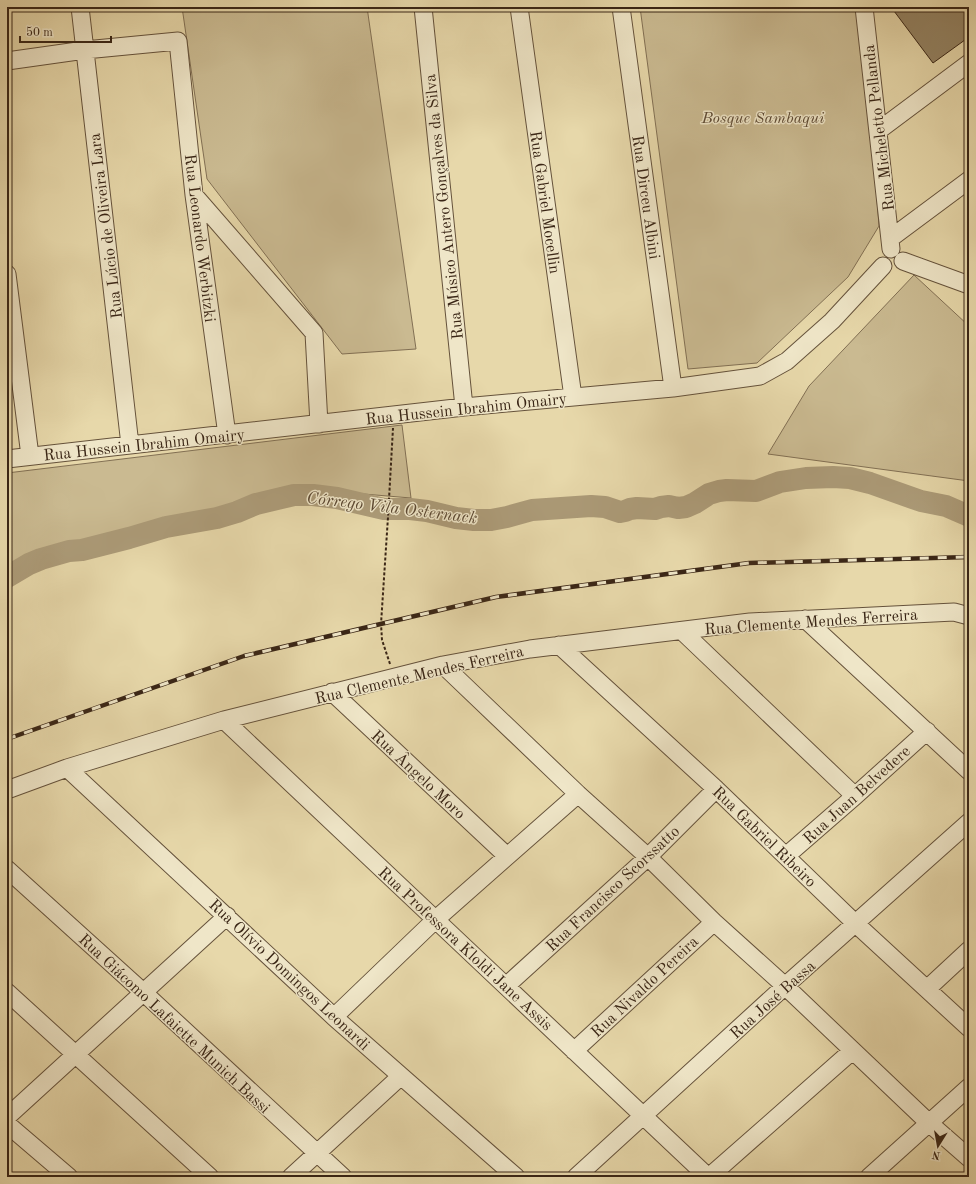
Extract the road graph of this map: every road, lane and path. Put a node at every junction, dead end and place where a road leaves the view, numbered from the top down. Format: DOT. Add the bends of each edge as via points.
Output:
graph roads {
  1 [pos="80,7"];
  2 [pos="423,7"];
  3 [pos="519,7"];
  4 [pos="621,7"];
  5 [pos="864,7"];
  6 [pos="85,50"];
  7 [pos="7,61"];
  8 [pos="969,63"];
  9 [pos="878,131"];
  10 [pos="969,180"];
  11 [pos="194,195"];
  12 [pos="891,244"];
  13 [pos="903,261"];
  14 [pos="883,266"];
  15 [pos="7,274"];
  16 [pos="969,285"];
  17 [pos="673,388"];
  18 [pos="573,397"];
  19 [pos="464,407"];
  20 [pos="394,416"];
  21 [pos="319,424"];
  22 [pos="227,435"];
  23 [pos="130,445"];
  24 [pos="30,456"];
  25 [pos="7,459"];
  26 [pos="966,614"];
  27 [pos="805,619"];
  28 [pos="682,631"];
  29 [pos="559,645"];
  30 [pos="443,665"];
  31 [pos="394,677"];
  32 [pos="332,692"];
  33 [pos="224,720"];
  34 [pos="926,731"];
  35 [pos="67,768"];
  36 [pos="969,771"];
  37 [pos="716,789"];
  38 [pos="7,790"];
  39 [pos="578,794"];
  40 [pos="855,796"];
  41 [pos="969,822"];
  42 [pos="507,856"];
  43 [pos="786,856"];
  44 [pos="648,857"];
  45 [pos="7,869"];
  46 [pos="227,916"];
  47 [pos="435,920"];
  48 [pos="714,922"];
  49 [pos="856,924"];
  50 [pos="969,950"];
  51 [pos="506,986"];
  52 [pos="785,986"];
  53 [pos="926,989"];
  54 [pos="7,992"];
  55 [pos="143,992"];
  56 [pos="334,1017"];
  57 [pos="969,1028"];
  58 [pos="574,1050"];
  59 [pos="852,1051"];
  60 [pos="76,1054"];
  61 [pos="401,1076"];
  62 [pos="969,1087"];
  63 [pos="643,1115"];
  64 [pos="7,1117"];
  65 [pos="929,1123"];
  66 [pos="7,1124"];
  67 [pos="317,1153"];
  68 [pos="969,1158"];
  69 [pos="69,1177"];
  70 [pos="210,1177"];
  71 [pos="290,1177"];
  72 [pos="343,1177"];
  73 [pos="516,1177"];
  74 [pos="576,1177"];
  75 [pos="708,1177"];
  76 [pos="869,1177"];
  1 -- 6 [label="street, Rua Lúcio de Oliveira Lara"];
  2 -- 19 [label="street, Rua Músico Antero Gonçalves da Silva"];
  3 -- 18 [label="street, Rua Gabriel Mocellin"];
  4 -- 17 [label="street, Rua Dirceu Albini"];
  5 -- 9 [label="street, Rua Micheletto Pellanda"];
  6 -- 7 [label="street"];
  6 -- 11 [label="street, Rua Leonardo Werbitzki" via="178,41"];
  6 -- 23 [label="street, Rua Lúcio de Oliveira Lara"];
  8 -- 9 [label="street"];
  9 -- 12 [label="street, Rua Micheletto Pellanda"];
  10 -- 12 [label="street"];
  11 -- 21 [label="street" via="314,333"];
  11 -- 22 [label="street, Rua Leonardo Werbitzki"];
  12 -- 13 [label="street" via="899,251"];
  12 -- 14 [label="street" via="882,255"];
  13 -- 14 [label="street" via="897,270 889,270"];
  13 -- 16 [label="street"];
  14 -- 17 [label="street, Rua Hussein Ibrahim Omairy" via="832,321 787,361 760,376"];
  15 -- 24 [label="street"];
  17 -- 18 [label="street, Rua Hussein Ibrahim Omairy"];
  18 -- 19 [label="street, Rua Hussein Ibrahim Omairy"];
  19 -- 20 [label="street, Rua Hussein Ibrahim Omairy"];
  20 -- 21 [label="street, Rua Hussein Ibrahim Omairy"];
  20 -- 31 [label="path" via="381,624 382,640"];
  21 -- 22 [label="street, Rua Hussein Ibrahim Omairy"];
  22 -- 23 [label="street, Rua Hussein Ibrahim Omairy"];
  23 -- 24 [label="street, Rua Hussein Ibrahim Omairy"];
  24 -- 25 [label="street, Rua Hussein Ibrahim Omairy"];
  26 -- 27 [label="street, Rua Clemente Mendes Ferreira" via="954,612"];
  27 -- 28 [label="street, Rua Clemente Mendes Ferreira" via="750,622"];
  27 -- 34 [label="street"];
  28 -- 29 [label="street, Rua Clemente Mendes Ferreira"];
  28 -- 40 [label="street"];
  29 -- 30 [label="street, Rua Clemente Mendes Ferreira"];
  29 -- 37 [label="street, Rua Gabriel Ribeiro"];
  30 -- 31 [label="street, Rua Clemente Mendes Ferreira"];
  30 -- 39 [label="street"];
  31 -- 32 [label="street, Rua Clemente Mendes Ferreira"];
  32 -- 33 [label="street, Rua Clemente Mendes Ferreira"];
  32 -- 42 [label="street, Rua Ângelo Moro"];
  33 -- 35 [label="street, Rua Clemente Mendes Ferreira"];
  33 -- 47 [label="street, Rua Professora Kloldi Jane Assis"];
  34 -- 36 [label="street"];
  34 -- 40 [label="street, Rua Juan Belvedere"];
  35 -- 38 [label="street, Rua Clemente Mendes Ferreira"];
  35 -- 46 [label="street, Rua Olívio Domingos Leonardi"];
  37 -- 43 [label="street, Rua Gabriel Ribeiro"];
  37 -- 44 [label="street, Rua Francisco Scorssatto"];
  39 -- 42 [label="street"];
  39 -- 44 [label="street"];
  40 -- 43 [label="street, Rua Juan Belvedere"];
  41 -- 49 [label="street, Rua José Bassa"];
  42 -- 47 [label="street"];
  43 -- 49 [label="street, Rua Gabriel Ribeiro"];
  44 -- 48 [label="street"];
  44 -- 51 [label="street, Rua Francisco Scorssatto"];
  45 -- 55 [label="street, Rua Giácomo Lafaiette Munich Bassi"];
  46 -- 55 [label="street"];
  46 -- 56 [label="street, Rua Olívio Domingos Leonardi"];
  47 -- 51 [label="street, Rua Professora Kloldi Jane Assis"];
  47 -- 56 [label="street"];
  48 -- 52 [label="street"];
  48 -- 58 [label="street, Rua Nivaldo Pereira"];
  49 -- 52 [label="street, Rua José Bassa"];
  49 -- 53 [label="street, Rua Gabriel Ribeiro"];
  50 -- 53 [label="street"];
  51 -- 58 [label="street, Rua Professora Kloldi Jane Assis"];
  52 -- 59 [label="street"];
  52 -- 63 [label="street, Rua José Bassa"];
  53 -- 57 [label="street, Rua Gabriel Ribeiro"];
  54 -- 60 [label="street"];
  55 -- 60 [label="street"];
  55 -- 67 [label="street, Rua Giácomo Lafaiette Munich Bassi"];
  56 -- 61 [label="street, Rua Olívio Domingos Leonardi"];
  58 -- 63 [label="street, Rua Professora Kloldi Jane Assis"];
  59 -- 65 [label="street"];
  59 -- 75 [label="street"];
  60 -- 64 [label="street"];
  60 -- 70 [label="street"];
  61 -- 67 [label="street"];
  61 -- 73 [label="street, Rua Olívio Domingos Leonardi"];
  62 -- 65 [label="street"];
  63 -- 74 [label="street, Rua José Bassa"];
  63 -- 75 [label="street, Rua Professora Kloldi Jane Assis"];
  65 -- 68 [label="street"];
  65 -- 76 [label="street"];
  66 -- 69 [label="street"];
  67 -- 71 [label="street"];
  67 -- 72 [label="street, Rua Giácomo Lafaiette Munich Bassi"];
}
